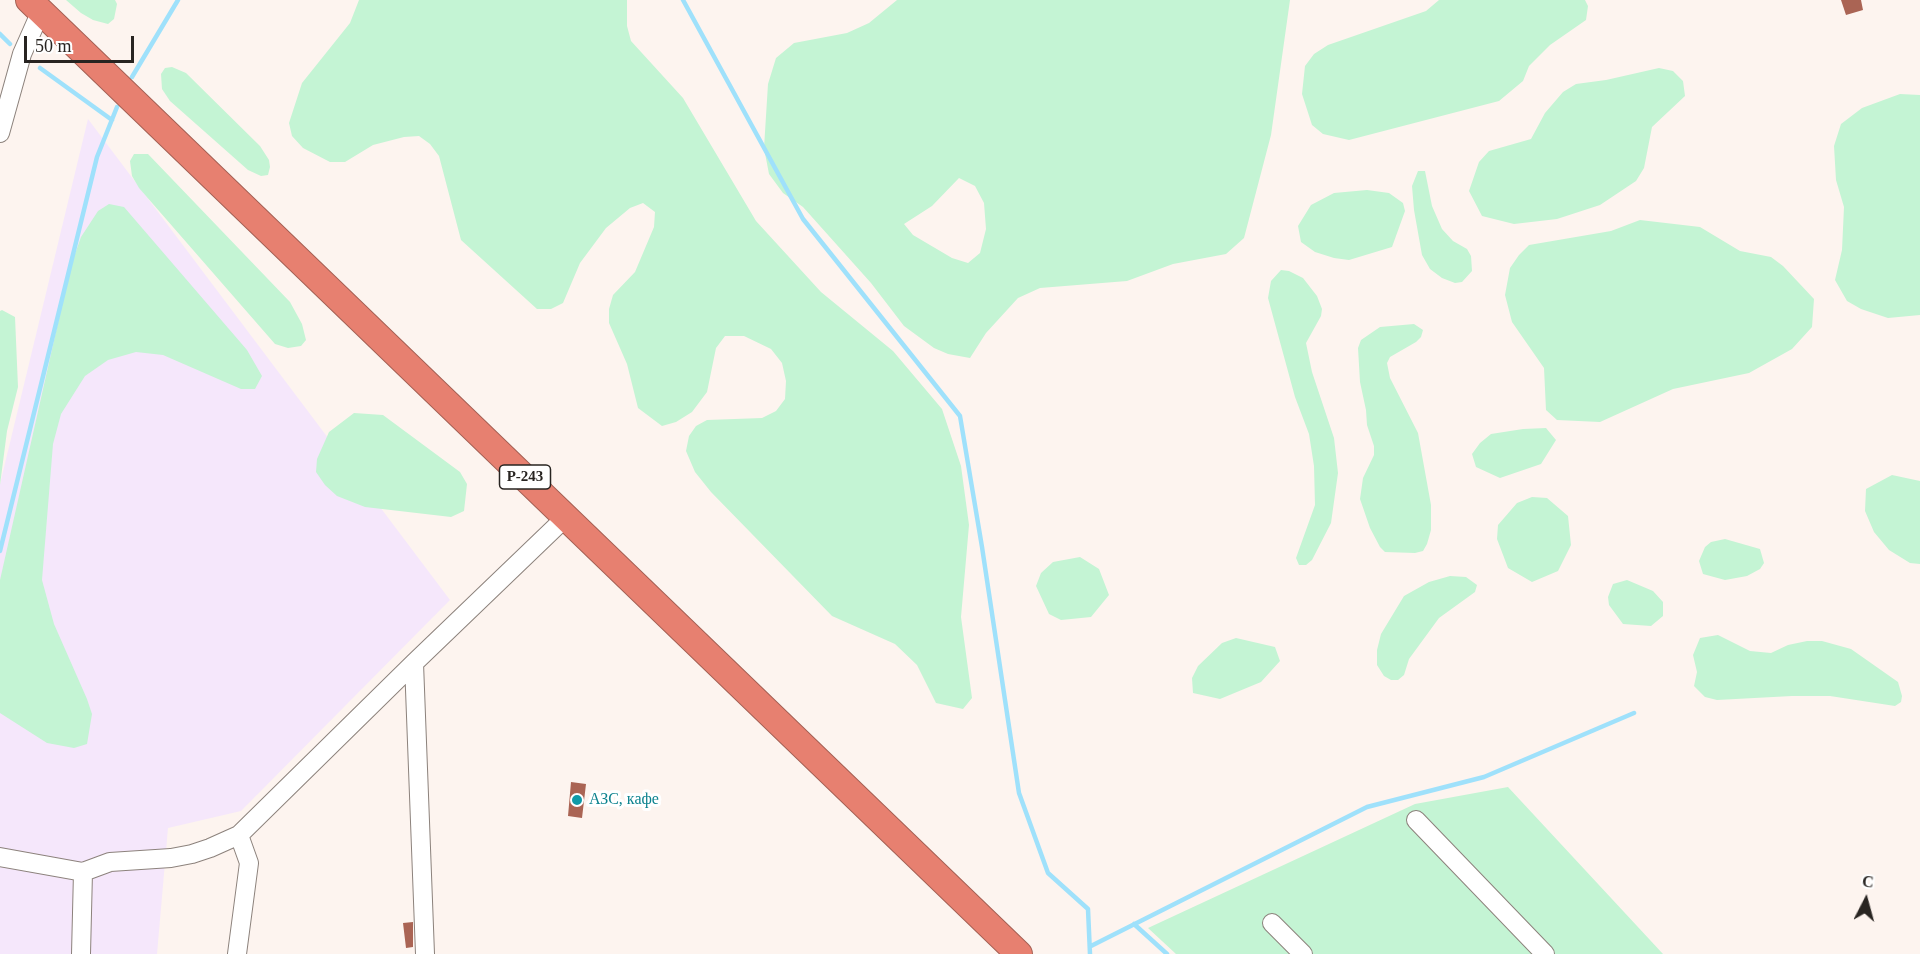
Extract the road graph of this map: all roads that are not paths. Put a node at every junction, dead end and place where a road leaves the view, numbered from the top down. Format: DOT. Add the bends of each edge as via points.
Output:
graph roads {
  1 [pos="35,6"];
  2 [pos="0,133"];
  3 [pos="566,516"];
  4 [pos="414,663"];
  5 [pos="1416,820"];
  6 [pos="239,835"];
  7 [pos="0,857"];
  8 [pos="83,872"];
  9 [pos="1272,923"];
  10 [pos="81,954"];
  11 [pos="237,954"];
  12 [pos="425,954"];
  13 [pos="1019,954"];
  14 [pos="1303,954"];
  15 [pos="1545,954"];
  1 -- 2 [label="lane"];
  1 -- 3 [label="highway, Р-243"];
  3 -- 4 [label="lane"];
  3 -- 13 [label="highway, Р-243"];
  4 -- 6 [label="lane"];
  4 -- 12 [label="lane"];
  5 -- 15 [label="lane"];
  6 -- 8 [label="lane" via="192,854 110,861"];
  6 -- 11 [label="lane" via="249,863"];
  7 -- 8 [label="lane"];
  8 -- 10 [label="lane"];
  9 -- 14 [label="lane"];
}
